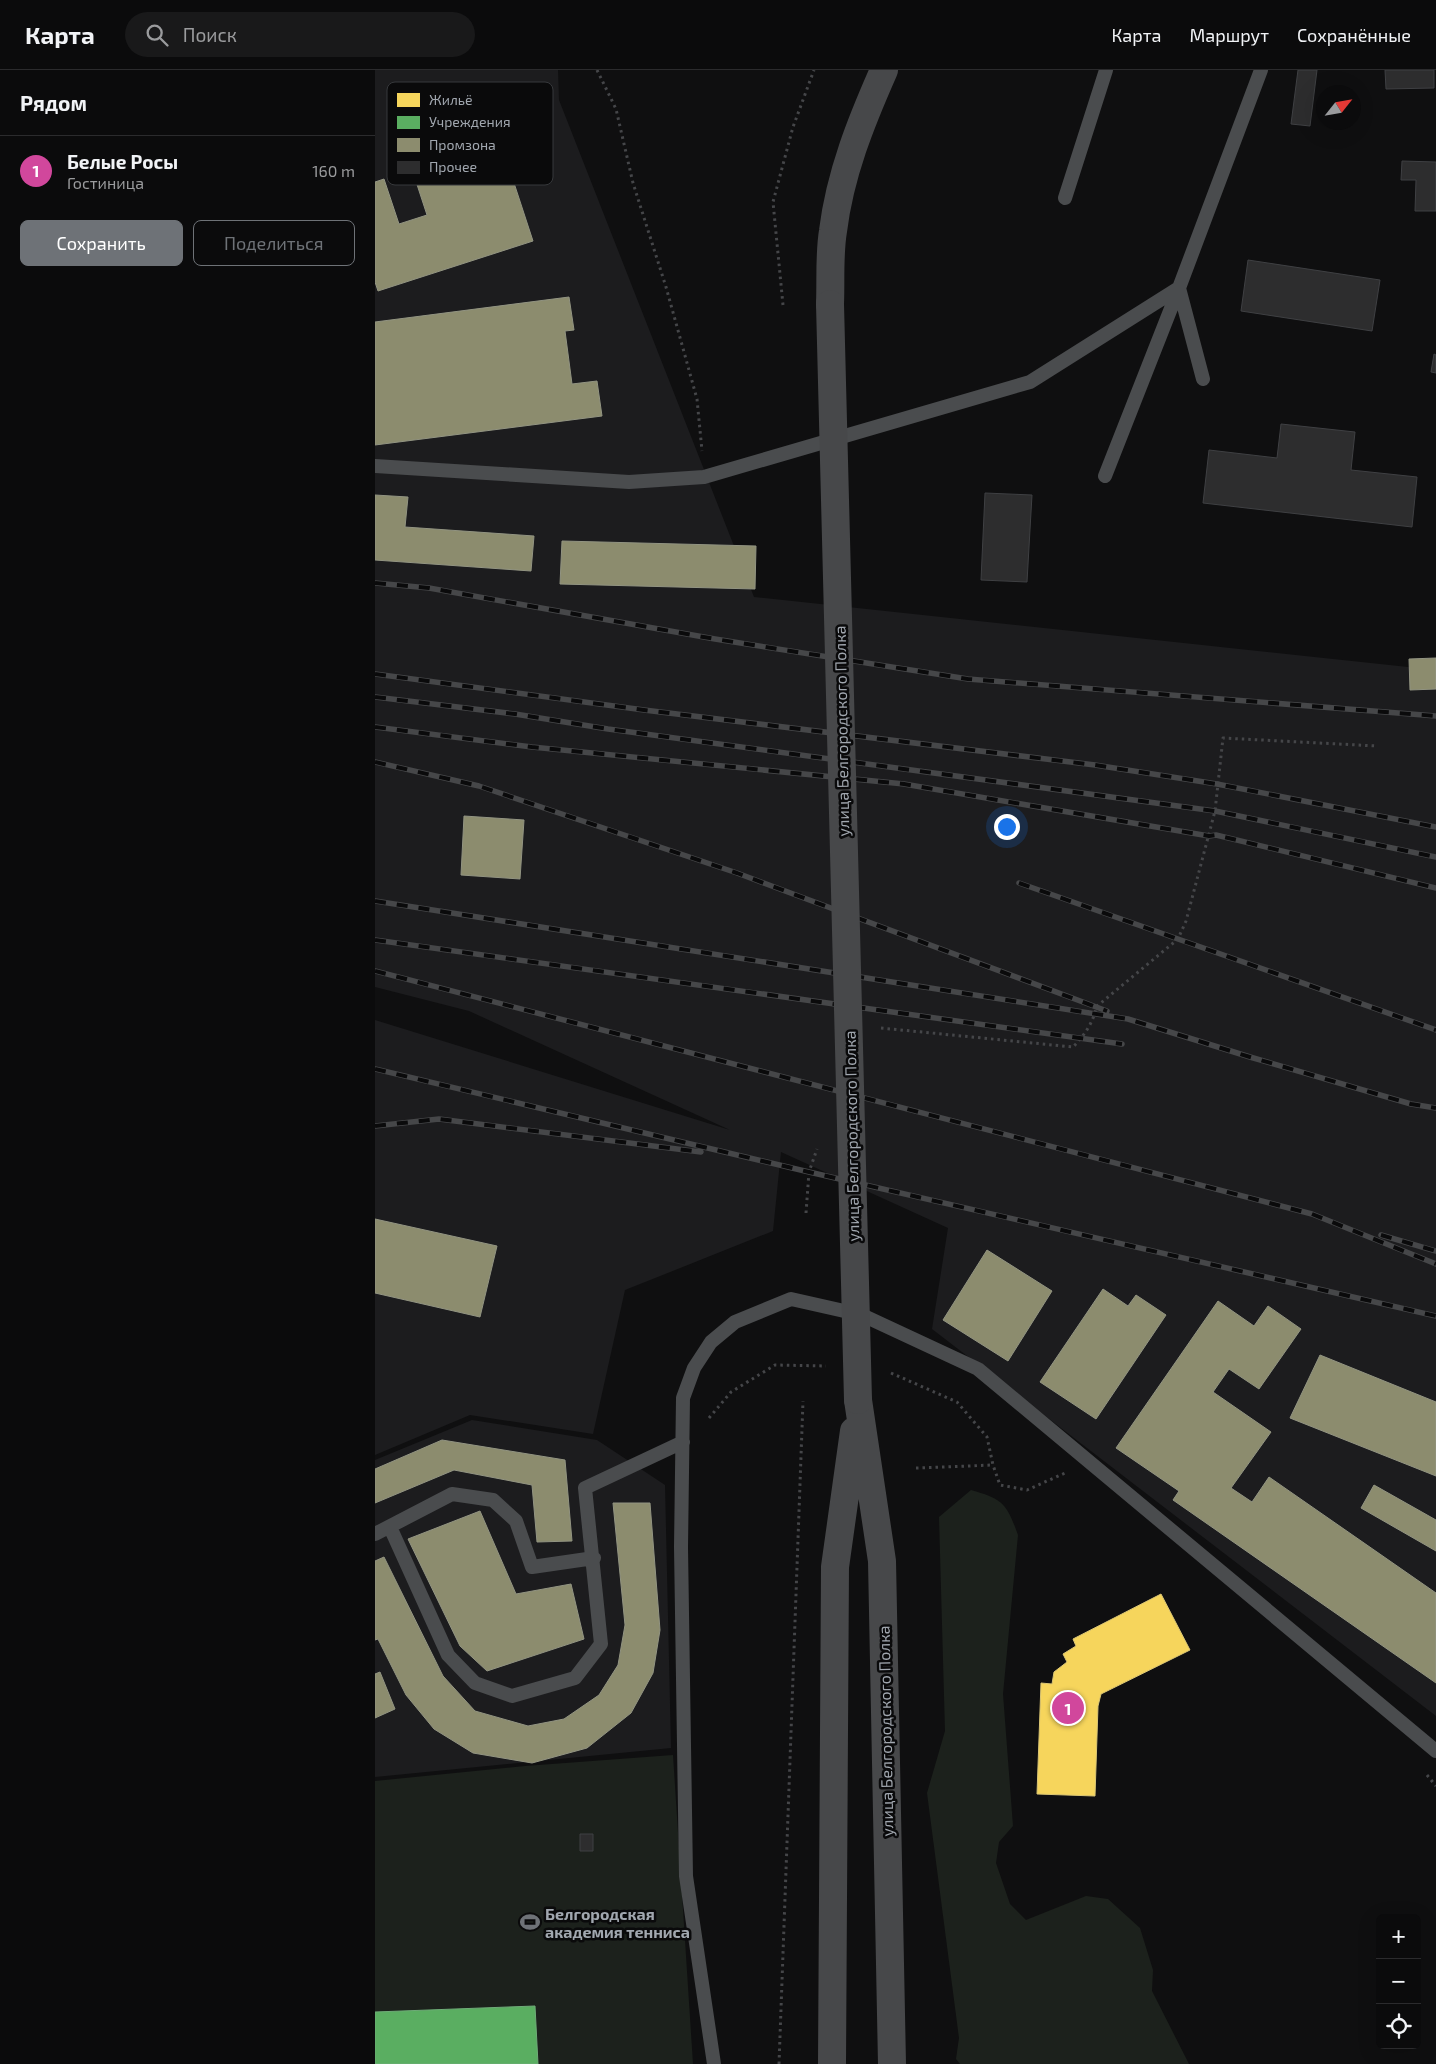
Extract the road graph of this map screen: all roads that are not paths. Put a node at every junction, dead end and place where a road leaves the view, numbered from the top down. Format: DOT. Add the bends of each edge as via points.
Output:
graph roads {
  1 [pos="884,70"];
  2 [pos="1106,70"];
  3 [pos="1261,70"];
  4 [pos="1065,198"];
  5 [pos="1179,288"];
  6 [pos="1203,379"];
  7 [pos="375,466"];
  8 [pos="1105,476"];
  9 [pos="858,1400"];
  10 [pos="683,1442"];
  11 [pos="389,1527"];
  12 [pos="375,1534"];
  13 [pos="594,1558"];
  14 [pos="1436,1752"];
  15 [pos="714,2064"];
  16 [pos="832,2064"];
  17 [pos="892,2064"];
  1 -- 9 [label="main road, улица Белгородского Полка, bridge" via="844,173 832,232 830,304"];
  2 -- 4 [label="lane"];
  3 -- 5 [label="lane"];
  5 -- 6 [label="lane"];
  5 -- 7 [label="lane" via="1031,382 704,477 629,482"];
  5 -- 8 [label="lane"];
  9 -- 16 [label="main road, улица Белгородского Полка" via="835,1567"];
  9 -- 17 [label="main road, улица Белгородского Полка" via="882,1561"];
  10 -- 13 [label="lane" via="585,1488"];
  10 -- 14 [label="lane" via="683,1398 693,1368 711,1342 735,1322 791,1299 862,1315 978,1369"];
  10 -- 15 [label="lane" via="681,1548 686,1876"];
  11 -- 12 [label="lane"];
  11 -- 13 [label="lane" via="452,1494 493,1500 516,1521 532,1567"];
  11 -- 13 [label="lane" via="448,1655 475,1683 512,1696 575,1678 601,1644"];
}
